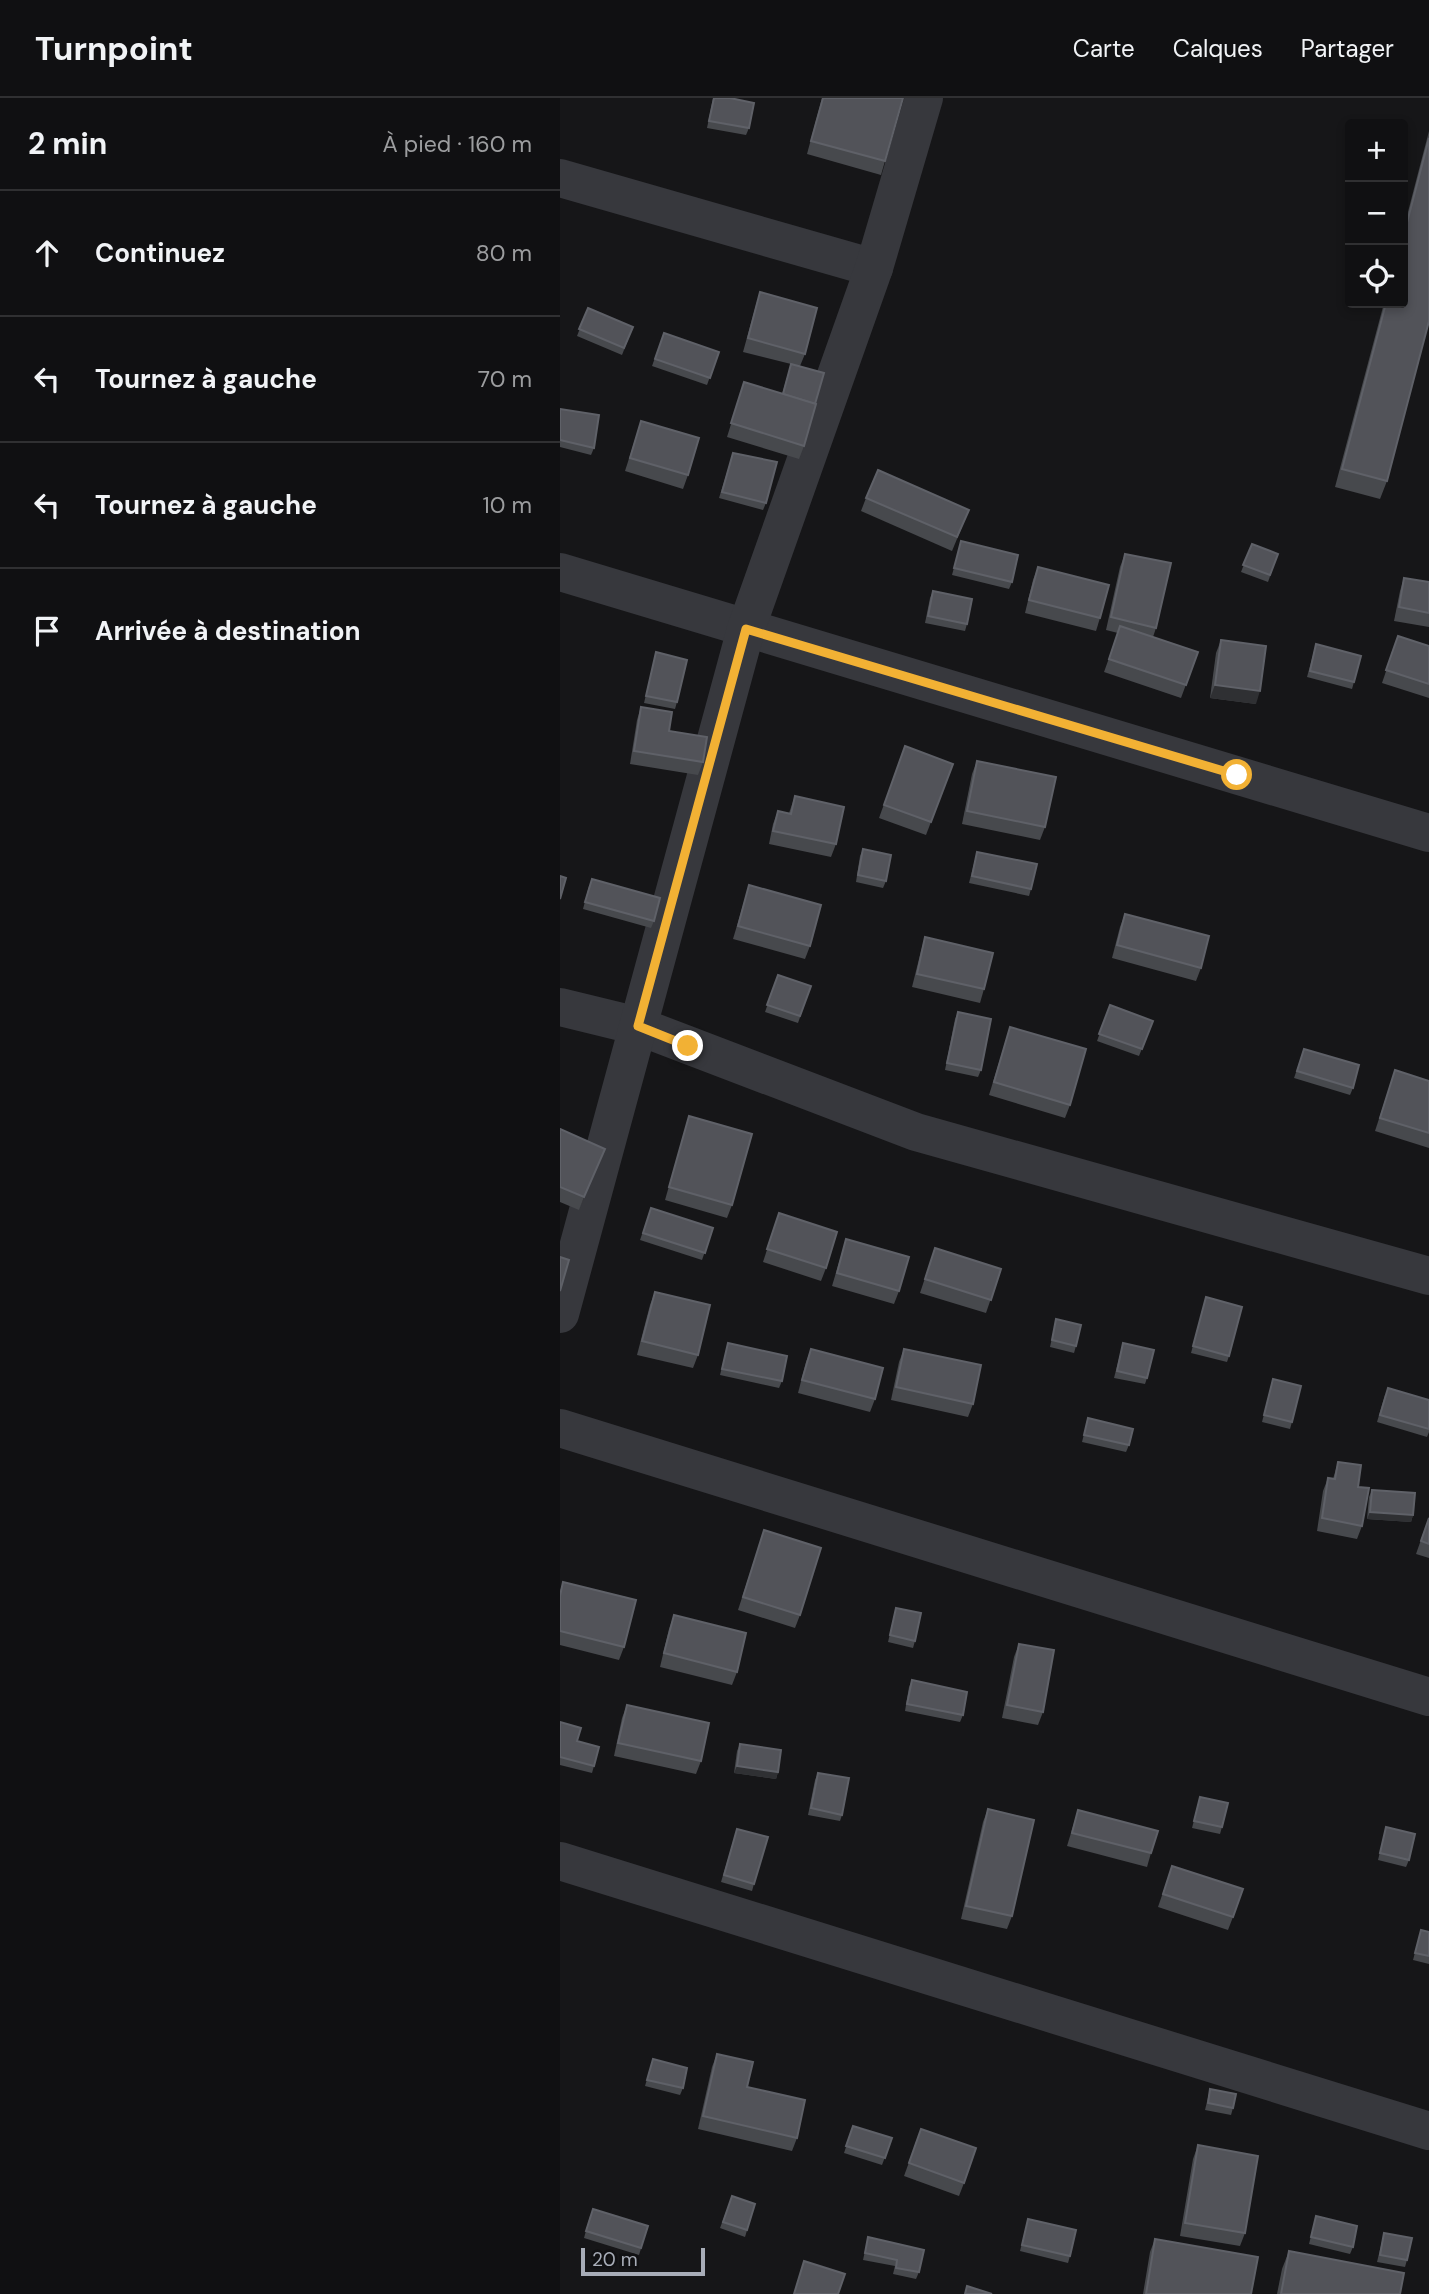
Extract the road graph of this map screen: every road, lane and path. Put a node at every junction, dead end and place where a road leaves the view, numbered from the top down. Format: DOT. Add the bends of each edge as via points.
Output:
graph roads {
  1 [pos="924,98"];
  2 [pos="560,178"];
  3 [pos="874,268"];
  4 [pos="560,572"];
  5 [pos="746,629"];
  6 [pos="1429,833"];
  7 [pos="560,1007"];
  8 [pos="638,1026"];
  9 [pos="1429,1276"];
  10 [pos="560,1314"];
  11 [pos="560,1428"];
  12 [pos="1429,1697"];
  13 [pos="560,1860"];
  14 [pos="1429,2130"];
  1 -- 3 [label="street"];
  2 -- 3 [label="street"];
  3 -- 5 [label="street"];
  4 -- 5 [label="street"];
  5 -- 6 [label="street"];
  5 -- 8 [label="street"];
  7 -- 8 [label="street"];
  8 -- 9 [label="street" via="916,1132"];
  8 -- 10 [label="street"];
  11 -- 12 [label="street"];
  13 -- 14 [label="street"];
}
